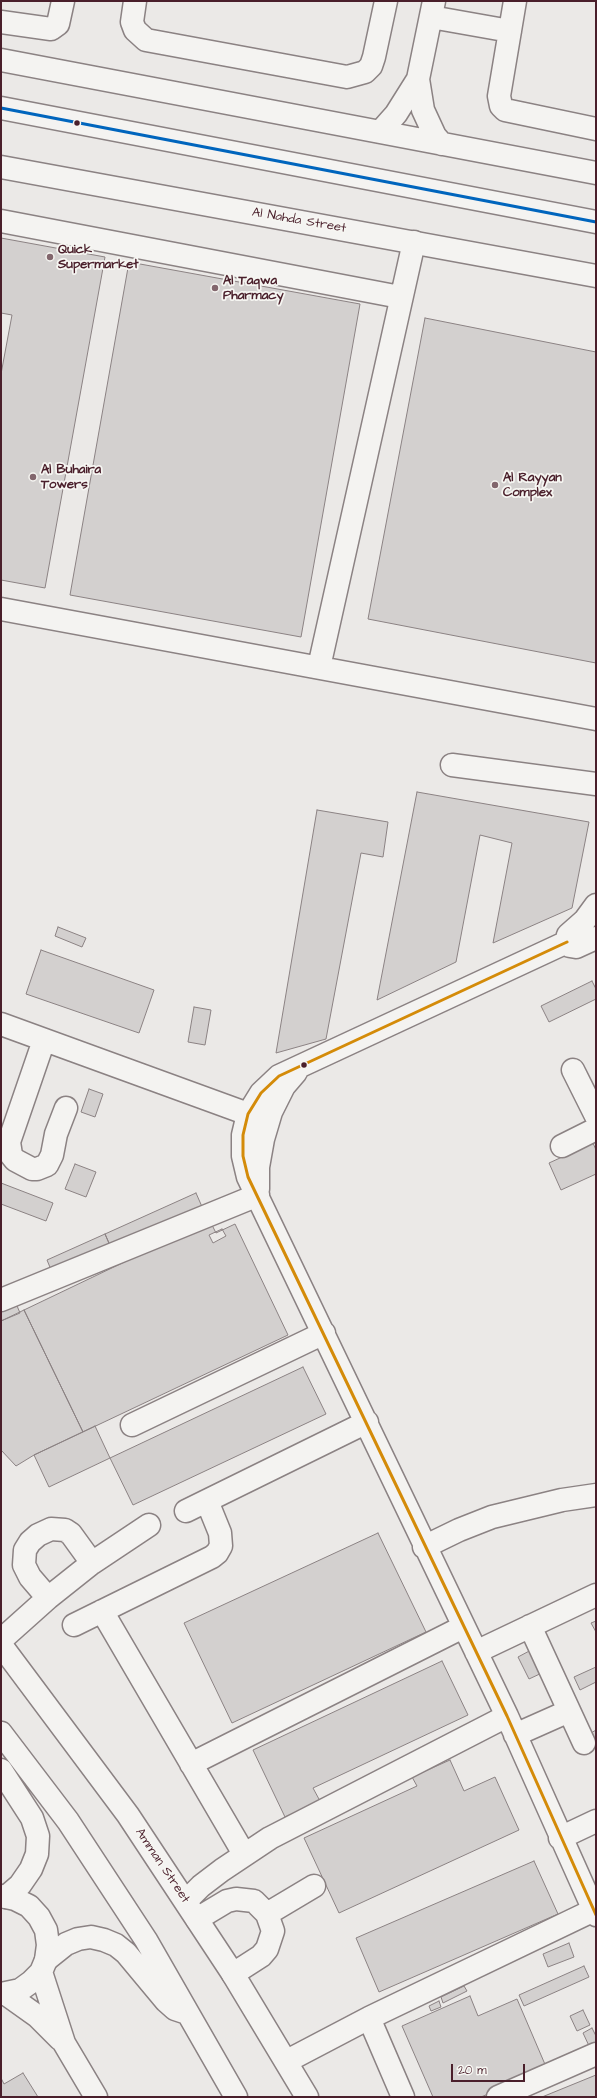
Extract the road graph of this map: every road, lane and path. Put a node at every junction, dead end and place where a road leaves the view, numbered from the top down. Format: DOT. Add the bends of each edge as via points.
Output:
graph roads {
  1 [pos="63,1"];
  2 [pos="135,1"];
  3 [pos="386,1"];
  4 [pos="515,1"];
  5 [pos="433,9"];
  6 [pos="1,22"];
  7 [pos="510,31"];
  8 [pos="1,60"];
  9 [pos="418,79"];
  10 [pos="1,108"];
  11 [pos="596,129"];
  12 [pos="380,132"];
  13 [pos="442,144"];
  14 [pos="1,167"];
  15 [pos="596,173"];
  16 [pos="1,221"];
  17 [pos="596,222"];
  18 [pos="414,242"];
  19 [pos="596,276"];
  20 [pos="400,297"];
  21 [pos="1,609"];
  22 [pos="319,667"];
  23 [pos="596,719"];
  24 [pos="452,765"];
  25 [pos="596,784"];
  26 [pos="596,905"];
  27 [pos="596,938"];
  28 [pos="567,942"];
  29 [pos="1,1024"];
  30 [pos="44,1040"];
  31 [pos="301,1064"];
  32 [pos="573,1070"];
  33 [pos="66,1108"];
  34 [pos="248,1114"];
  35 [pos="596,1116"];
  36 [pos="596,1129"];
  37 [pos="562,1146"];
  38 [pos="258,1195"];
  39 [pos="1,1300"];
  40 [pos="324,1332"];
  41 [pos="367,1422"];
  42 [pos="132,1426"];
  43 [pos="596,1495"];
  44 [pos="207,1501"];
  45 [pos="186,1511"];
  46 [pos="148,1525"];
  47 [pos="424,1546"];
  48 [pos="92,1563"];
  49 [pos="596,1595"];
  50 [pos="48,1598"];
  51 [pos="102,1612"];
  52 [pos="74,1625"];
  53 [pos="530,1626"];
  54 [pos="464,1627"];
  55 [pos="1,1640"];
  56 [pos="1,1645"];
  57 [pos="476,1652"];
  58 [pos="569,1711"];
  59 [pos="511,1726"];
  60 [pos="1,1733"];
  61 [pos="584,1742"];
  62 [pos="191,1764"];
  63 [pos="1,1770"];
  64 [pos="596,1821"];
  65 [pos="560,1838"];
  66 [pos="244,1854"];
  67 [pos="314,1886"];
  68 [pos="4,1897"];
  69 [pos="191,1910"];
  70 [pos="595,1912"];
  71 [pos="267,1914"];
  72 [pos="43,1966"];
  73 [pos="233,1974"];
  74 [pos="4,1994"];
  75 [pos="190,2014"];
  76 [pos="370,2018"];
  77 [pos="64,2043"];
  78 [pos="596,2054"];
  79 [pos="286,2061"];
  80 [pos="96,2097"];
  81 [pos="236,2097"];
  82 [pos="307,2097"];
  83 [pos="403,2097"];
  84 [pos="498,2097"];
  1 -- 6 [label="street" via="58,24 51,29"];
  2 -- 3 [label="street" via="132,22 135,30 146,40 347,77 365,72 371,66"];
  4 -- 7 [label="street"];
  5 -- 7 [label="street"];
  5 -- 9 [label="street"];
  7 -- 11 [label="street" via="499,96 501,106 505,110"];
  8 -- 12 [label="street"];
  9 -- 12 [label="street" via="396,114"];
  9 -- 13 [label="street" via="423,110 435,136"];
  10 -- 17 [label="street"];
  12 -- 13 [label="street"];
  13 -- 15 [label="street"];
  14 -- 18 [label="street, Al Nahda Street"];
  16 -- 20 [label="street"];
  18 -- 19 [label="street, Al Nahda Street"];
  18 -- 20 [label="street"];
  20 -- 22 [label="street"];
  21 -- 22 [label="street"];
  22 -- 23 [label="street"];
  24 -- 25 [label="street"];
  26 -- 28 [label="street" via="585,920 568,935"];
  27 -- 28 [label="street" via="576,947 570,946"];
  28 -- 31 [label="street"];
  29 -- 30 [label="street"];
  30 -- 33 [label="street" via="9,1142 11,1155 15,1160 37,1169 47,1165"];
  30 -- 34 [label="street"];
  31 -- 34 [label="street" via="279,1076 260,1093"];
  31 -- 38 [label="street" via="284,1086 271,1112 260,1153"];
  32 -- 35 [label="street"];
  34 -- 38 [label="street" via="243,1135 243,1156 248,1177"];
  36 -- 37 [label="street"];
  38 -- 39 [label="street"];
  38 -- 40 [label="street"];
  40 -- 41 [label="street"];
  40 -- 42 [label="street"];
  41 -- 44 [label="street"];
  41 -- 47 [label="street"];
  43 -- 47 [label="street" via="562,1500 492,1517"];
  44 -- 45 [label="street"];
  44 -- 51 [label="street" via="220,1533 221,1546 217,1553"];
  46 -- 48 [label="street"];
  47 -- 54 [label="street"];
  48 -- 50 [label="street"];
  48 -- 50 [label="street" via="71,1534 65,1530 51,1529 38,1534 25,1550 24,1564 30,1577"];
  49 -- 53 [label="street"];
  50 -- 55 [label="street"];
  51 -- 52 [label="street"];
  51 -- 62 [label="street"];
  53 -- 57 [label="street"];
  53 -- 58 [label="street"];
  54 -- 57 [label="street"];
  54 -- 62 [label="street"];
  56 -- 69 [label="street, Amman Street" via="128,1815"];
  57 -- 59 [label="street"];
  58 -- 59 [label="street"];
  58 -- 61 [label="street"];
  59 -- 65 [label="street"];
  59 -- 66 [label="street" via="270,1838"];
  60 -- 75 [label="street" via="68,1821 146,1940"];
  62 -- 66 [label="street"];
  63 -- 68 [label="street" via="32,1818 38,1836 37,1854 31,1869 20,1885"];
  64 -- 65 [label="street"];
  65 -- 70 [label="street"];
  66 -- 69 [label="street" via="201,1886"];
  67 -- 71 [label="street"];
  68 -- 72 [label="street" via="29,1906 39,1917 46,1930 48,1945"];
  69 -- 71 [label="street" via="236,1898 254,1901"];
  69 -- 73 [label="street, Amman Street"];
  70 -- 76 [label="street"];
  71 -- 73 [label="street" via="272,1932 267,1949 261,1956"];
  72 -- 74 [label="street" via="31,1982 20,1990"];
  72 -- 75 [label="street" via="66,1944 91,1937 104,1940 126,1953 166,2001 176,2009"];
  72 -- 77 [label="street"];
  73 -- 79 [label="street, Amman Street"];
  74 -- 77 [label="street" via="37,2016"];
  75 -- 81 [label="street"];
  76 -- 79 [label="street"];
  76 -- 83 [label="street"];
  77 -- 80 [label="street"];
  78 -- 84 [label="street"];
  79 -- 82 [label="street, Amman Street"];
}
